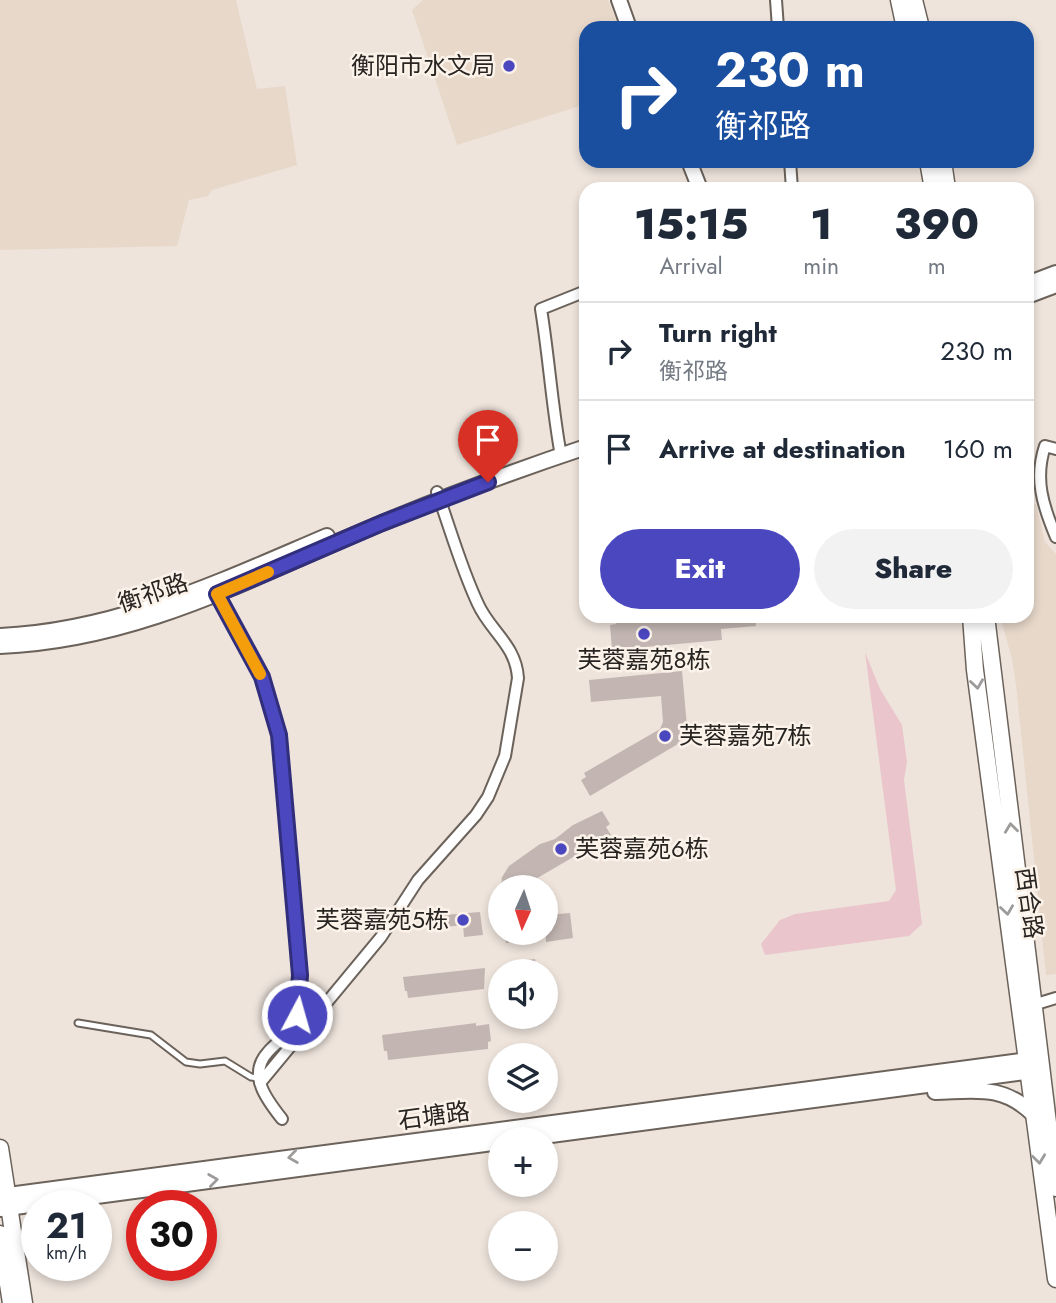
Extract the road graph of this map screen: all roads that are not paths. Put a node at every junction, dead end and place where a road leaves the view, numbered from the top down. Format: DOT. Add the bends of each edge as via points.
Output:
graph roads {
  1 [pos="619,0"];
  2 [pos="625,0"];
  3 [pos="776,0"];
  4 [pos="899,0"];
  5 [pos="914,0"];
  6 [pos="626,21"];
  7 [pos="632,21"];
  8 [pos="778,21"];
  9 [pos="904,21"];
  10 [pos="919,21"];
  11 [pos="1056,273"];
  12 [pos="1034,281"];
  13 [pos="1056,285"];
  14 [pos="1034,293"];
  15 [pos="579,294"];
  16 [pos="579,441"];
  17 [pos="1050,447"];
  18 [pos="579,448"];
  19 [pos="560,451"];
  20 [pos="439,496"];
  21 [pos="1056,537"];
  22 [pos="217,594"];
  23 [pos="972,623"];
  24 [pos="987,623"];
  25 [pos="0,636"];
  26 [pos="0,646"];
  27 [pos="1056,998"];
  28 [pos="1034,1005"];
  29 [pos="78,1023"];
  30 [pos="1034,1065"];
  31 [pos="259,1080"];
  32 [pos="867,1093"];
  33 [pos="1034,1115"];
  34 [pos="282,1119"];
  35 [pos="558,1134"];
  36 [pos="488,1143"];
  37 [pos="0,1148"];
  38 [pos="1056,1188"];
  39 [pos="4,1202"];
  40 [pos="0,1234"];
  41 [pos="1056,1279"];
  42 [pos="11,1303"];
  43 [pos="24,1303"];
  1 -- 6 [label="street"];
  2 -- 7 [label="street"];
  3 -- 8 [label="street"];
  4 -- 9 [label="main road"];
  5 -- 10 [label="main road"];
  11 -- 12 [label="street"];
  13 -- 14 [label="street"];
  15 -- 19 [label="street" via="541,309"];
  16 -- 19 [label="street, 衡祁路"];
  17 -- 21 [label="street" via="1039,465 1042,504"];
  18 -- 19 [label="street, 衡祁路"];
  19 -- 20 [label="street, 衡祁路"];
  20 -- 22 [label="street, 衡祁路"];
  20 -- 25 [label="street, 衡祁路" via="152,608 78,628"];
  20 -- 31 [label="street" via="477,602 506,640 517,666 505,755 476,815 418,880 381,937"];
  22 -- 26 [label="street, 衡祁路" via="114,631"];
  22 -- 31 [label="street" via="262,677 279,735 300,975 297,1015 290,1030 260,1062"];
  23 -- 30 [label="main road, 西合路, one-way"];
  28 -- 24 [label="main road, 西合路, one-way"];
  27 -- 28 [label="street"];
  28 -- 30 [label="main road, 西合路"];
  29 -- 31 [label="lane" via="151,1035 186,1062 225,1060"];
  30 -- 32 [label="street"];
  30 -- 33 [label="main road, 西合路"];
  30 -- 38 [label="main road, 西合路"];
  30 -- 39 [label="street, 石塘路, one-way"];
  31 -- 34 [label="street"];
  32 -- 33 [label="street" via="1002,1093 1020,1101"];
  32 -- 35 [label="street"];
  33 -- 41 [label="main road, 西合路, one-way"];
  39 -- 36 [label="street, 石塘路, one-way"];
  37 -- 39 [label="main road"];
  39 -- 43 [label="main road"];
  40 -- 42 [label="main road"];
}
